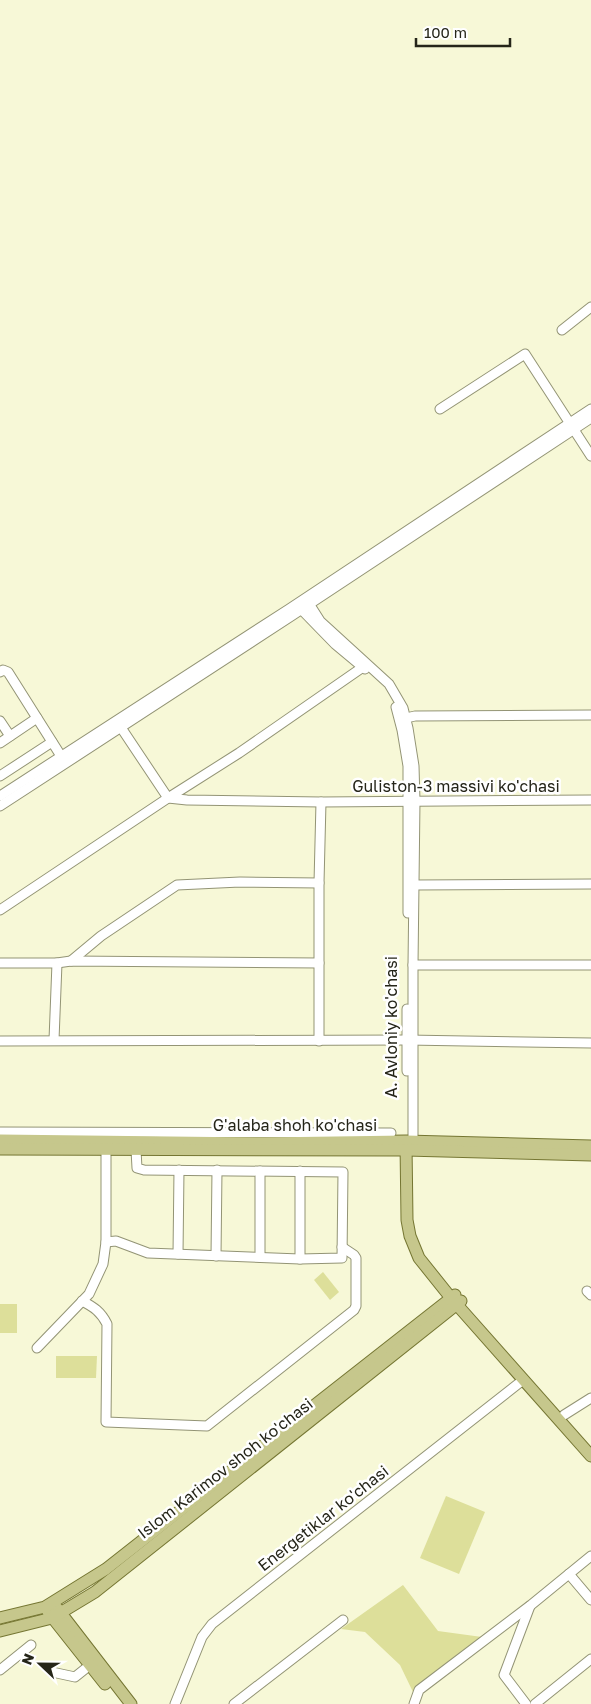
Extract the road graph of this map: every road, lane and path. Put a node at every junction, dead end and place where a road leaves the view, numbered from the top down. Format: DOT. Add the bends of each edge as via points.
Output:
graph roads {
  1 [pos="591,307"];
  2 [pos="562,330"];
  3 [pos="440,409"];
  4 [pos="591,409"];
  5 [pos="591,418"];
  6 [pos="572,426"];
  7 [pos="591,456"];
  8 [pos="303,604"];
  9 [pos="363,667"];
  10 [pos="0,672"];
  11 [pos="591,714"];
  12 [pos="37,718"];
  13 [pos="406,718"];
  14 [pos="0,721"];
  15 [pos="120,726"];
  16 [pos="10,736"];
  17 [pos="52,742"];
  18 [pos="0,743"];
  19 [pos="61,756"];
  20 [pos="0,776"];
  21 [pos="0,796"];
  22 [pos="168,798"];
  23 [pos="591,800"];
  24 [pos="412,801"];
  25 [pos="321,802"];
  26 [pos="0,806"];
  27 [pos="319,883"];
  28 [pos="591,884"];
  29 [pos="414,885"];
  30 [pos="0,910"];
  31 [pos="70,961"];
  32 [pos="0,963"];
  33 [pos="57,963"];
  34 [pos="319,963"];
  35 [pos="413,964"];
  36 [pos="591,965"];
  37 [pos="54,1040"];
  38 [pos="410,1040"];
  39 [pos="0,1041"];
  40 [pos="319,1041"];
  41 [pos="591,1043"];
  42 [pos="0,1132"];
  43 [pos="391,1133"];
  44 [pos="94,1136"];
  45 [pos="355,1137"];
  46 [pos="0,1140"];
  47 [pos="410,1146"];
  48 [pos="591,1146"];
  49 [pos="0,1149"];
  50 [pos="106,1150"];
  51 [pos="136,1150"];
  52 [pos="591,1154"];
  53 [pos="178,1170"];
  54 [pos="217,1170"];
  55 [pos="260,1171"];
  56 [pos="300,1171"];
  57 [pos="106,1242"];
  58 [pos="342,1247"];
  59 [pos="178,1254"];
  60 [pos="216,1256"];
  61 [pos="260,1257"];
  62 [pos="300,1259"];
  63 [pos="456,1300"];
  64 [pos="82,1301"];
  65 [pos="36,1348"];
  66 [pos="523,1380"];
  67 [pos="591,1398"];
  68 [pos="564,1415"];
  69 [pos="591,1446"];
  70 [pos="591,1456"];
  71 [pos="591,1556"];
  72 [pos="569,1574"];
  73 [pos="591,1600"];
  74 [pos="49,1604"];
  75 [pos="531,1604"];
  76 [pos="56,1615"];
  77 [pos="0,1618"];
  78 [pos="343,1620"];
  79 [pos="0,1631"];
  80 [pos="31,1645"];
  81 [pos="591,1659"];
  82 [pos="90,1665"];
  83 [pos="591,1666"];
  84 [pos="49,1669"];
  85 [pos="0,1670"];
  86 [pos="122,1704"];
  87 [pos="131,1704"];
  88 [pos="175,1704"];
  89 [pos="234,1704"];
  90 [pos="414,1704"];
  91 [pos="526,1704"];
  92 [pos="534,1704"];
  93 [pos="544,1704"];
  1 -- 2 [label="street"];
  3 -- 6 [label="street" via="525,354"];
  4 -- 6 [label="street"];
  5 -- 6 [label="street"];
  6 -- 7 [label="street"];
  6 -- 8 [label="street"];
  8 -- 9 [label="street, A. Avloniy ko'chasi" via="335,644"];
  8 -- 13 [label="street, A. Avloniy ko'chasi" via="389,684"];
  8 -- 15 [label="street"];
  8 -- 19 [label="street"];
  9 -- 22 [label="street"];
  9 -- 24 [label="street, A. Avloniy ko'chasi" via="379,680 397,709"];
  10 -- 12 [label="street" via="8,672"];
  11 -- 13 [label="street"];
  12 -- 16 [label="street"];
  12 -- 17 [label="street"];
  13 -- 24 [label="street, A. Avloniy ko'chasi" via="414,766"];
  14 -- 16 [label="street"];
  15 -- 22 [label="street"];
  15 -- 26 [label="street"];
  16 -- 18 [label="street"];
  17 -- 19 [label="street"];
  17 -- 20 [label="street"];
  19 -- 21 [label="street"];
  22 -- 25 [label="street, Guliston-3 massivi ko'chasi"];
  22 -- 30 [label="street"];
  23 -- 24 [label="street, Guliston-3 massivi ko'chasi"];
  24 -- 25 [label="street, Guliston-3 massivi ko'chasi"];
  24 -- 29 [label="street, A. Avloniy ko'chasi"];
  24 -- 38 [label="street, A. Avloniy ko'chasi"];
  25 -- 27 [label="street"];
  27 -- 31 [label="street" via="177,885"];
  27 -- 34 [label="street"];
  28 -- 29 [label="street"];
  29 -- 35 [label="street, A. Avloniy ko'chasi"];
  31 -- 33 [label="street"];
  31 -- 34 [label="street"];
  32 -- 33 [label="street"];
  33 -- 37 [label="street"];
  34 -- 40 [label="street"];
  35 -- 36 [label="street"];
  35 -- 38 [label="street, A. Avloniy ko'chasi"];
  37 -- 39 [label="street"];
  37 -- 40 [label="street"];
  38 -- 40 [label="street"];
  38 -- 41 [label="street"];
  38 -- 47 [label="street, A. Avloniy ko'chasi"];
  42 -- 44 [label="street"];
  43 -- 45 [label="street"];
  44 -- 45 [label="main road, G'alaba shoh ko'chasi" via="264,1143"];
  44 -- 46 [label="main road, G'alaba shoh ko'chasi"];
  45 -- 47 [label="main road, G'alaba shoh ko'chasi"];
  47 -- 48 [label="main road, G'alaba shoh ko'chasi"];
  47 -- 51 [label="main road, G'alaba shoh ko'chasi"];
  47 -- 52 [label="main road, G'alaba shoh ko'chasi"];
  47 -- 63 [label="main road, A. Avloniy ko'chasi" via="407,1220 410,1236 422,1265"];
  49 -- 50 [label="main road, G'alaba shoh ko'chasi"];
  50 -- 51 [label="main road, G'alaba shoh ko'chasi"];
  50 -- 57 [label="street"];
  51 -- 53 [label="street" via="138,1168"];
  53 -- 54 [label="street"];
  53 -- 59 [label="street"];
  54 -- 55 [label="street"];
  54 -- 60 [label="street"];
  55 -- 56 [label="street"];
  55 -- 61 [label="street"];
  56 -- 58 [label="street" via="342,1172"];
  56 -- 62 [label="street"];
  57 -- 59 [label="street" via="116,1242 148,1253"];
  57 -- 64 [label="street" via="104,1264"];
  58 -- 62 [label="street" via="342,1258"];
  58 -- 64 [label="street" via="356,1258 354,1310 207,1426 106,1422 107,1324 102,1314"];
  59 -- 60 [label="street"];
  60 -- 61 [label="street"];
  61 -- 62 [label="street"];
  63 -- 66 [label="main road, A. Avloniy ko'chasi"];
  63 -- 68 [label="main road, A. Avloniy ko'chasi"];
  63 -- 74 [label="main road, Islom Karimov shoh ko'chasi" via="106,1569"];
  63 -- 76 [label="main road, Islom Karimov shoh ko'chasi" via="95,1592"];
  64 -- 65 [label="street"];
  66 -- 70 [label="main road, A. Avloniy ko'chasi"];
  66 -- 88 [label="street, Energetiklar ko'chasi" via="212,1624 202,1637"];
  67 -- 68 [label="street"];
  68 -- 69 [label="main road, A. Avloniy ko'chasi"];
  71 -- 72 [label="street"];
  72 -- 73 [label="street"];
  72 -- 75 [label="street"];
  74 -- 76 [label="main road"];
  74 -- 77 [label="main road, Islom Karimov shoh ko'chasi"];
  75 -- 90 [label="street" via="419,1690"];
  75 -- 91 [label="street" via="504,1675"];
  76 -- 79 [label="main road, Islom Karimov shoh ko'chasi"];
  76 -- 82 [label="main road"];
  76 -- 87 [label="main road"];
  78 -- 89 [label="street"];
  80 -- 85 [label="street"];
  81 -- 92 [label="street"];
  82 -- 84 [label="street" via="75,1677"];
  82 -- 86 [label="main road"];
  83 -- 93 [label="street"];
}
